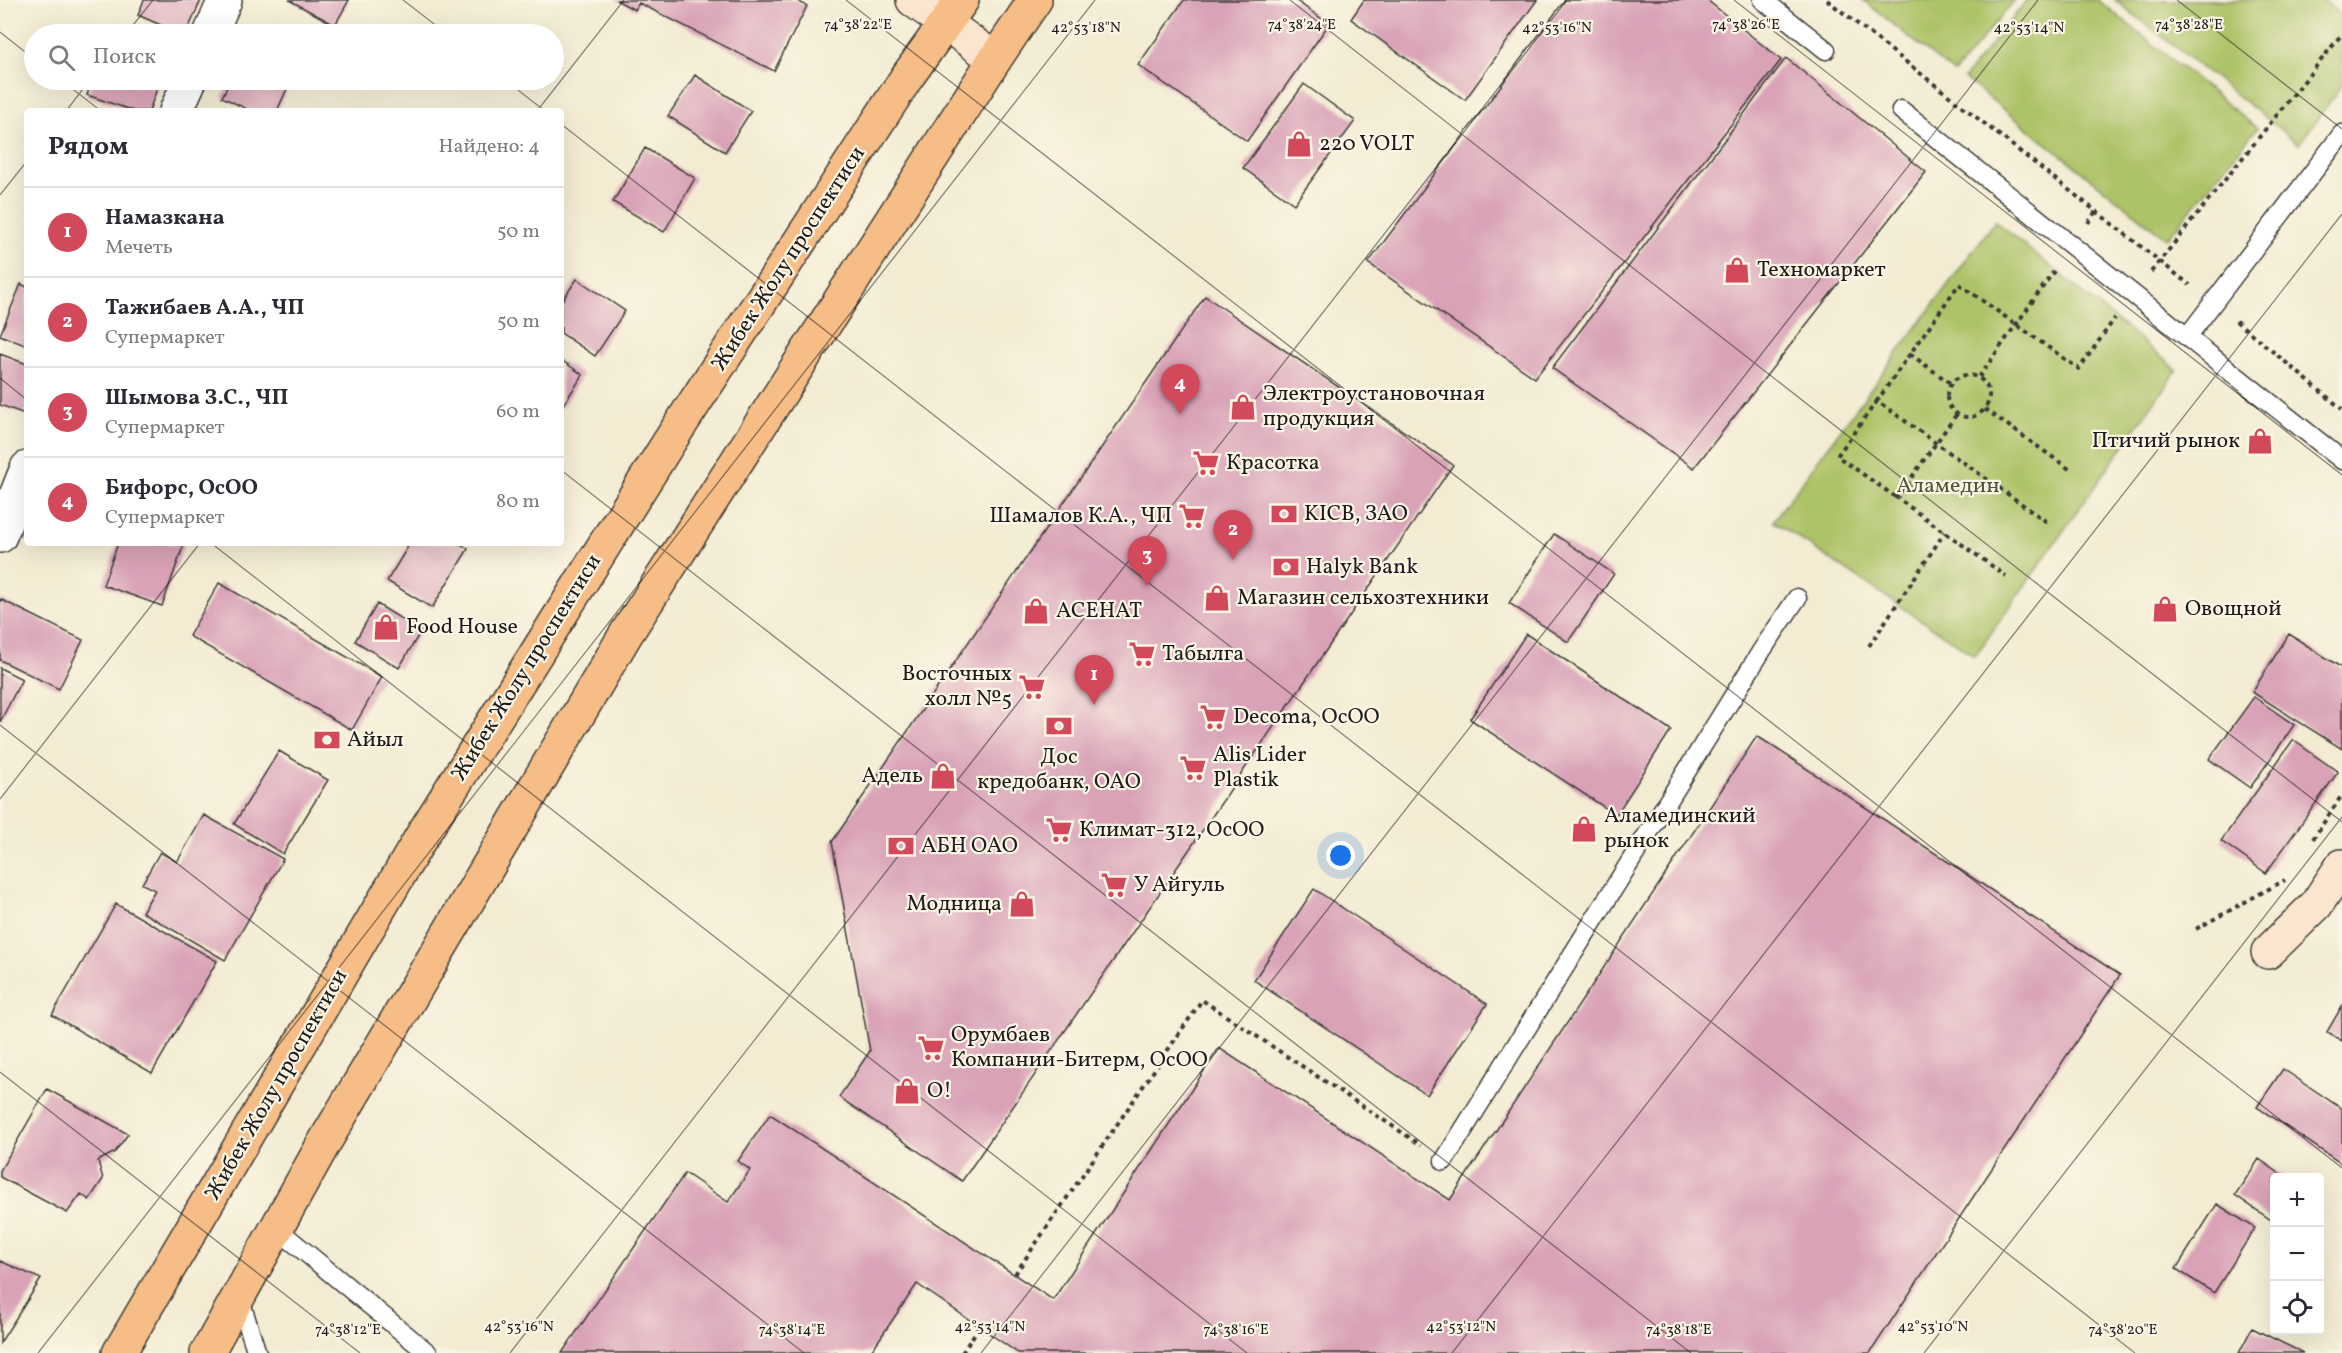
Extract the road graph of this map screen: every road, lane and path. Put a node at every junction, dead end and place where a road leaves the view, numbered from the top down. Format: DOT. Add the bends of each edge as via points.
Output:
graph roads {
  1 [pos="225,0"];
  2 [pos="913,0"];
  3 [pos="1035,0"];
  4 [pos="1763,0"];
  5 [pos="1827,0"];
  6 [pos="954,11"];
  7 [pos="214,24"];
  8 [pos="1826,50"];
  9 [pos="995,59"];
  10 [pos="185,90"];
  11 [pos="177,108"];
  12 [pos="1901,110"];
  13 [pos="2342,134"];
  14 [pos="2096,211"];
  15 [pos="2072,246"];
  16 [pos="2213,303"];
  17 [pos="2187,337"];
  18 [pos="1910,354"];
  19 [pos="1979,377"];
  20 [pos="1877,401"];
  21 [pos="1985,409"];
  22 [pos="2342,410"];
  23 [pos="1956,415"];
  24 [pos="1935,443"];
  25 [pos="2342,460"];
  26 [pos="2072,471"];
  27 [pos="24,476"];
  28 [pos="1897,498"];
  29 [pos="2048,522"];
  30 [pos="1945,532"];
  31 [pos="0,536"];
  32 [pos="2006,576"];
  33 [pos="1797,598"];
  34 [pos="1869,646"];
  35 [pos="2342,795"];
  36 [pos="2311,842"];
  37 [pos="2342,866"];
  38 [pos="2286,879"];
  39 [pos="2196,929"];
  40 [pos="2268,952"];
  41 [pos="1444,1161"];
  42 [pos="276,1228"];
  43 [pos="1015,1274"];
  44 [pos="239,1297"];
  45 [pos="979,1327"];
  46 [pos="119,1353"];
  47 [pos="207,1353"];
  48 [pos="257,1353"];
  49 [pos="428,1353"];
  50 [pos="962,1353"];
  1 -- 7 [label="street"];
  2 -- 6 [label="street"];
  3 -- 9 [label="main road"];
  4 -- 8 [label="lane"];
  5 -- 14 [label="path"];
  6 -- 9 [label="street"];
  6 -- 46 [label="main road, Жибек Жолу проспектиси" via="669,442 423,834"];
  9 -- 42 [label="main road" via="626,634"];
  10 -- 11 [label="street"];
  12 -- 15 [label="lane"];
  13 -- 16 [label="lane"];
  14 -- 15 [label="path"];
  14 -- 16 [label="path"];
  15 -- 17 [label="lane"];
  15 -- 19 [label="path"];
  16 -- 17 [label="lane"];
  16 -- 22 [label="path"];
  17 -- 25 [label="lane"];
  18 -- 20 [label="path"];
  19 -- 21 [label="path" via="1987,387"];
  19 -- 23 [label="path" via="1959,376 1950,383 1948,405"];
  20 -- 24 [label="path"];
  20 -- 28 [label="path" via="1838,456"];
  21 -- 23 [label="path" via="1976,416"];
  21 -- 26 [label="path"];
  23 -- 24 [label="path"];
  24 -- 28 [label="path"];
  24 -- 29 [label="path"];
  27 -- 31 [label="street"];
  28 -- 30 [label="path"];
  30 -- 32 [label="path"];
  30 -- 34 [label="path"];
  33 -- 41 [label="lane"];
  35 -- 36 [label="path"];
  37 -- 40 [label="street" via="2316,905"];
  38 -- 39 [label="path"];
  41 -- 43 [label="path" via="1202,1000"];
  42 -- 44 [label="main road"];
  42 -- 49 [label="lane"];
  44 -- 47 [label="main road"];
  44 -- 48 [label="lane"];
  45 -- 50 [label="path"];
}
